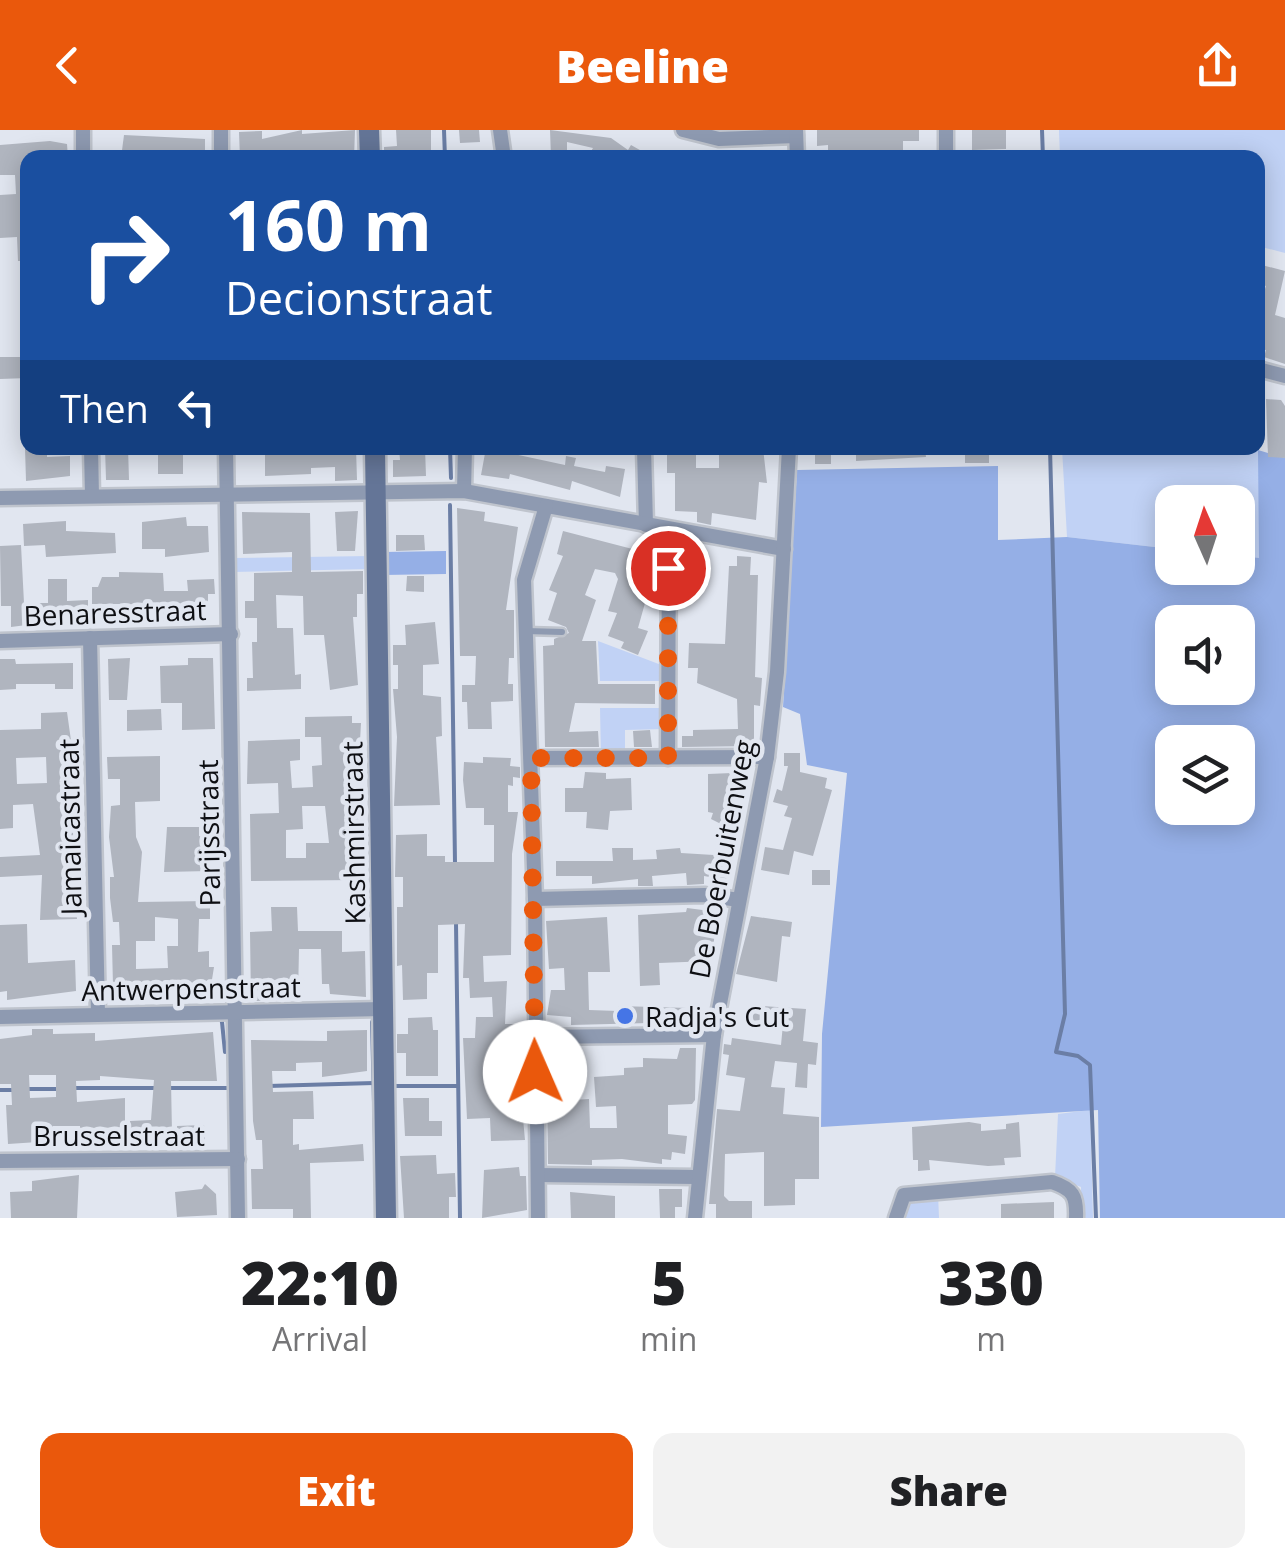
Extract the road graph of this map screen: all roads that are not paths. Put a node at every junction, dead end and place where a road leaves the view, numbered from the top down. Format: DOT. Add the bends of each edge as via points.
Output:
graph roads {
  1 [pos="682,130"];
  2 [pos="796,133"];
  3 [pos="90,455"];
  4 [pos="226,455"];
  5 [pos="375,455"];
  6 [pos="465,455"];
  7 [pos="644,455"];
  8 [pos="789,455"];
  9 [pos="375,489"];
  10 [pos="464,491"];
  11 [pos="227,492"];
  12 [pos="92,496"];
  13 [pos="0,498"];
  14 [pos="546,506"];
  15 [pos="646,525"];
  16 [pos="669,530"];
  17 [pos="784,549"];
  18 [pos="525,632"];
  19 [pos="562,632"];
  20 [pos="231,634"];
  21 [pos="90,638"];
  22 [pos="0,641"];
  23 [pos="531,758"];
  24 [pos="668,758"];
  25 [pos="767,758"];
  26 [pos="535,899"];
  27 [pos="739,900"];
  28 [pos="383,1009"];
  29 [pos="235,1012"];
  30 [pos="98,1014"];
  31 [pos="0,1016"];
  32 [pos="714,1035"];
  33 [pos="534,1037"];
  34 [pos="238,1160"];
  35 [pos="0,1161"];
  36 [pos="538,1175"];
  37 [pos="696,1177"];
  38 [pos="238,1218"];
  39 [pos="386,1218"];
  40 [pos="538,1218"];
  41 [pos="696,1218"];
  42 [pos="896,1218"];
  43 [pos="1076,1218"];
  1 -- 2 [label="street" via="719,139"];
  3 -- 12 [label="street"];
  4 -- 11 [label="street, Parijsstraat"];
  5 -- 9 [label="street, Kashmirstraat"];
  6 -- 10 [label="street"];
  7 -- 15 [label="street"];
  8 -- 17 [label="street, De Boerbuitenweg"];
  9 -- 10 [label="street"];
  9 -- 11 [label="street"];
  9 -- 28 [label="street, Kashmirstraat"];
  10 -- 14 [label="street"];
  11 -- 12 [label="street"];
  11 -- 20 [label="street, Parijsstraat"];
  12 -- 13 [label="street"];
  14 -- 15 [label="street"];
  14 -- 18 [label="street" via="526,569"];
  15 -- 16 [label="street"];
  16 -- 17 [label="street"];
  16 -- 24 [label="street"];
  17 -- 25 [label="street, De Boerbuitenweg"];
  18 -- 19 [label="lane"];
  18 -- 23 [label="street"];
  20 -- 21 [label="street, Benaresstraat"];
  20 -- 29 [label="street, Parijsstraat"];
  21 -- 22 [label="street, Benaresstraat"];
  21 -- 30 [label="street, Jamaicastraat"];
  23 -- 24 [label="street"];
  23 -- 26 [label="street"];
  24 -- 25 [label="street"];
  25 -- 27 [label="street, De Boerbuitenweg"];
  26 -- 27 [label="street"];
  26 -- 33 [label="street"];
  27 -- 32 [label="street, De Boerbuitenweg"];
  28 -- 29 [label="street, Antwerpenstraat"];
  28 -- 39 [label="street, Kashmirstraat"];
  29 -- 30 [label="street, Antwerpenstraat"];
  29 -- 34 [label="street, Parijsstraat"];
  30 -- 31 [label="street, Antwerpenstraat"];
  32 -- 33 [label="street"];
  32 -- 37 [label="street, De Boerbuitenweg"];
  33 -- 36 [label="street"];
  34 -- 35 [label="street, Brusselstraat"];
  34 -- 38 [label="street, Parijsstraat"];
  36 -- 37 [label="street"];
  36 -- 40 [label="street"];
  37 -- 41 [label="street, De Boerbuitenweg"];
  42 -- 43 [label="street" via="904,1195 1052,1182 1069,1187"];
}
